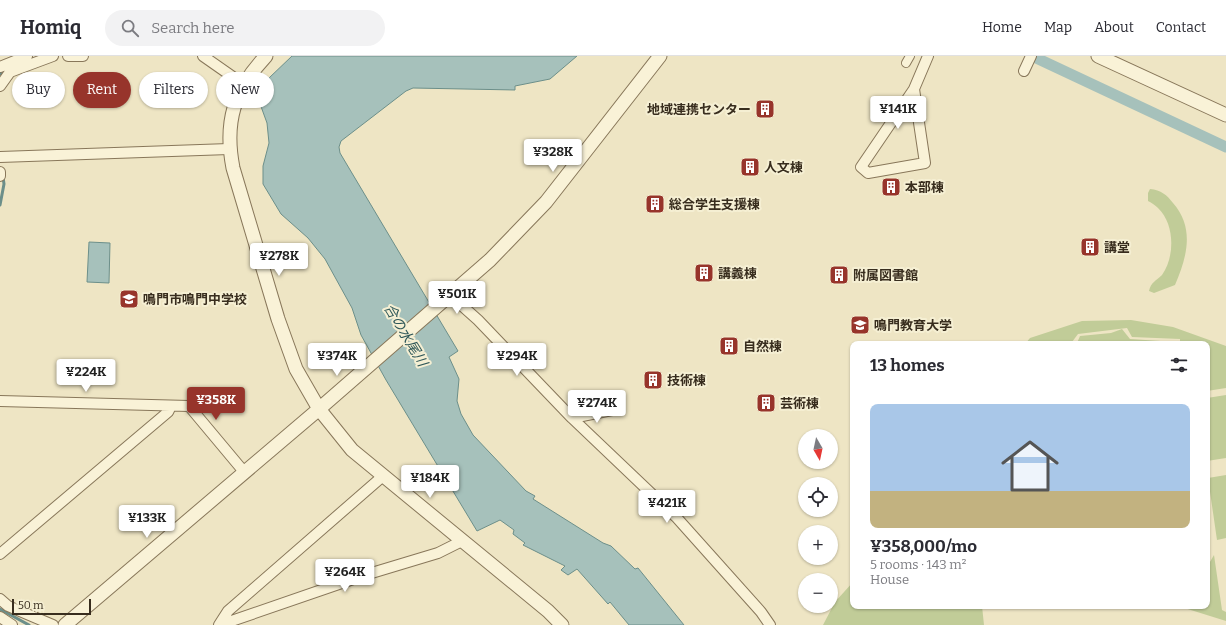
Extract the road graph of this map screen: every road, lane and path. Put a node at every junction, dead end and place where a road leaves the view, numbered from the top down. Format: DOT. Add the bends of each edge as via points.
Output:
graph roads {
  1 [pos="27,56"];
  2 [pos="54,56"];
  3 [pos="68,56"];
  4 [pos="83,56"];
  5 [pos="203,56"];
  6 [pos="266,56"];
  7 [pos="660,56"];
  8 [pos="928,56"];
  9 [pos="1098,56"];
  10 [pos="0,67"];
  11 [pos="226,72"];
  12 [pos="253,72"];
  13 [pos="0,86"];
  14 [pos="914,89"];
  15 [pos="233,108"];
  16 [pos="1226,115"];
  17 [pos="229,149"];
  18 [pos="0,157"];
  19 [pos="0,172"];
  20 [pos="0,176"];
  21 [pos="450,295"];
  22 [pos="0,402"];
  23 [pos="171,406"];
  24 [pos="319,409"];
  25 [pos="617,409"];
  26 [pos="572,418"];
  27 [pos="244,472"];
  28 [pos="383,476"];
  29 [pos="462,541"];
  30 [pos="0,554"];
  31 [pos="0,599"];
  32 [pos="0,618"];
  33 [pos="12,625"];
  34 [pos="53,625"];
  35 [pos="65,625"];
  36 [pos="219,625"];
  37 [pos="562,625"];
  38 [pos="770,625"];
  1 -- 10 [label="street"];
  2 -- 13 [label="street" via="10,72"];
  3 -- 4 [label="street"];
  5 -- 11 [label="street"];
  6 -- 12 [label="street"];
  7 -- 21 [label="street" via="546,202 490,260"];
  8 -- 14 [label="street"];
  9 -- 16 [label="street"];
  14 -- 14 [label="street" via="926,163 868,173 861,167"];
  15 -- 17 [label="street"];
  17 -- 18 [label="street"];
  17 -- 24 [label="street" via="278,319 296,369"];
  19 -- 20 [label="street"];
  21 -- 24 [label="street"];
  21 -- 26 [label="street" via="478,320"];
  22 -- 23 [label="street"];
  23 -- 27 [label="street" via="189,406"];
  23 -- 30 [label="street" via="168,412"];
  24 -- 27 [label="street"];
  24 -- 28 [label="street" via="352,450"];
  25 -- 26 [label="street"];
  26 -- 38 [label="street" via="677,518"];
  27 -- 35 [label="street"];
  28 -- 29 [label="street"];
  28 -- 36 [label="street" via="228,611"];
  29 -- 36 [label="street" via="438,553"];
  29 -- 37 [label="street"];
  31 -- 34 [label="street" via="8,606"];
  32 -- 33 [label="street"];
}
